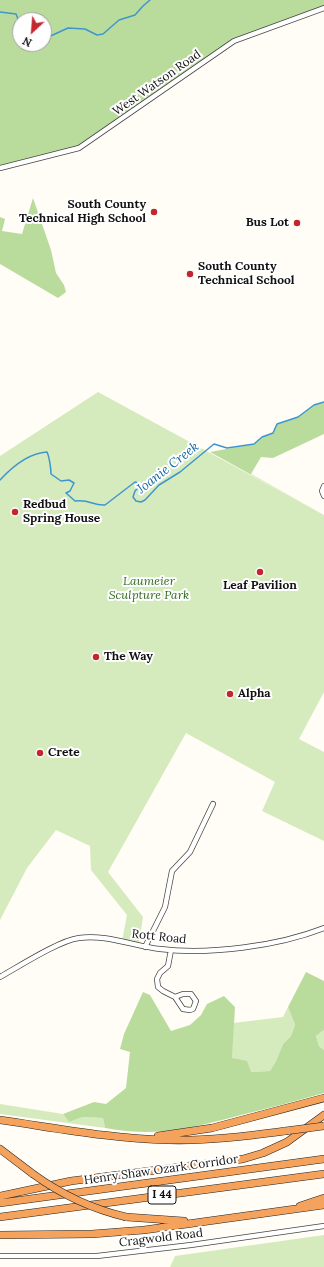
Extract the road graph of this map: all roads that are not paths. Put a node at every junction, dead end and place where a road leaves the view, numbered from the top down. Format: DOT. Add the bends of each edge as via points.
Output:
graph roads {
  1 [pos="324,8"];
  2 [pos="0,168"];
  3 [pos="324,486"];
  4 [pos="324,496"];
  5 [pos="213,804"];
  6 [pos="324,928"];
  7 [pos="145,947"];
  8 [pos="171,950"];
  9 [pos="0,977"];
  10 [pos="175,997"];
  11 [pos="324,1098"];
  12 [pos="324,1115"];
  13 [pos="0,1120"];
  14 [pos="324,1126"];
  15 [pos="146,1138"];
  16 [pos="0,1149"];
  17 [pos="324,1159"];
  18 [pos="324,1174"];
  19 [pos="0,1196"];
  20 [pos="324,1198"];
  21 [pos="0,1203"];
  22 [pos="324,1205"];
  23 [pos="291,1210"];
  24 [pos="0,1217"];
  25 [pos="201,1222"];
  26 [pos="324,1226"];
  27 [pos="0,1235"];
  28 [pos="0,1256"];
  1 -- 2 [label="street, West Watson Road" via="234,41 80,148"];
  3 -- 4 [label="street"];
  5 -- 7 [label="street" via="190,852 172,870 165,907"];
  6 -- 8 [label="street, Rott Road" via="277,943"];
  7 -- 8 [label="street, Rott Road"];
  7 -- 9 [label="street, Rott Road" via="96,938 78,938 63,943"];
  8 -- 10 [label="street" via="168,966 157,979 158,987"];
  10 -- 10 [label="street" via="183,1009 190,1010 195,1005 196,1001 191,994"];
  11 -- 15 [label="highway" via="212,1128"];
  12 -- 19 [label="highway" via="287,1142 243,1159 71,1180"];
  13 -- 15 [label="highway"];
  14 -- 15 [label="highway, bridge" via="205,1139"];
  16 -- 25 [label="highway, bridge" via="63,1194 79,1202 126,1217"];
  17 -- 21 [label="highway, Henry Shaw Ozark Corridor / I 44"];
  18 -- 24 [label="highway, Henry Shaw Ozark Corridor / I 44"];
  20 -- 23 [label="highway"];
  22 -- 23 [label="highway"];
  23 -- 25 [label="highway"];
  25 -- 27 [label="highway" via="109,1233"];
  26 -- 28 [label="street, Cragwold Road" via="97,1256"];
}
